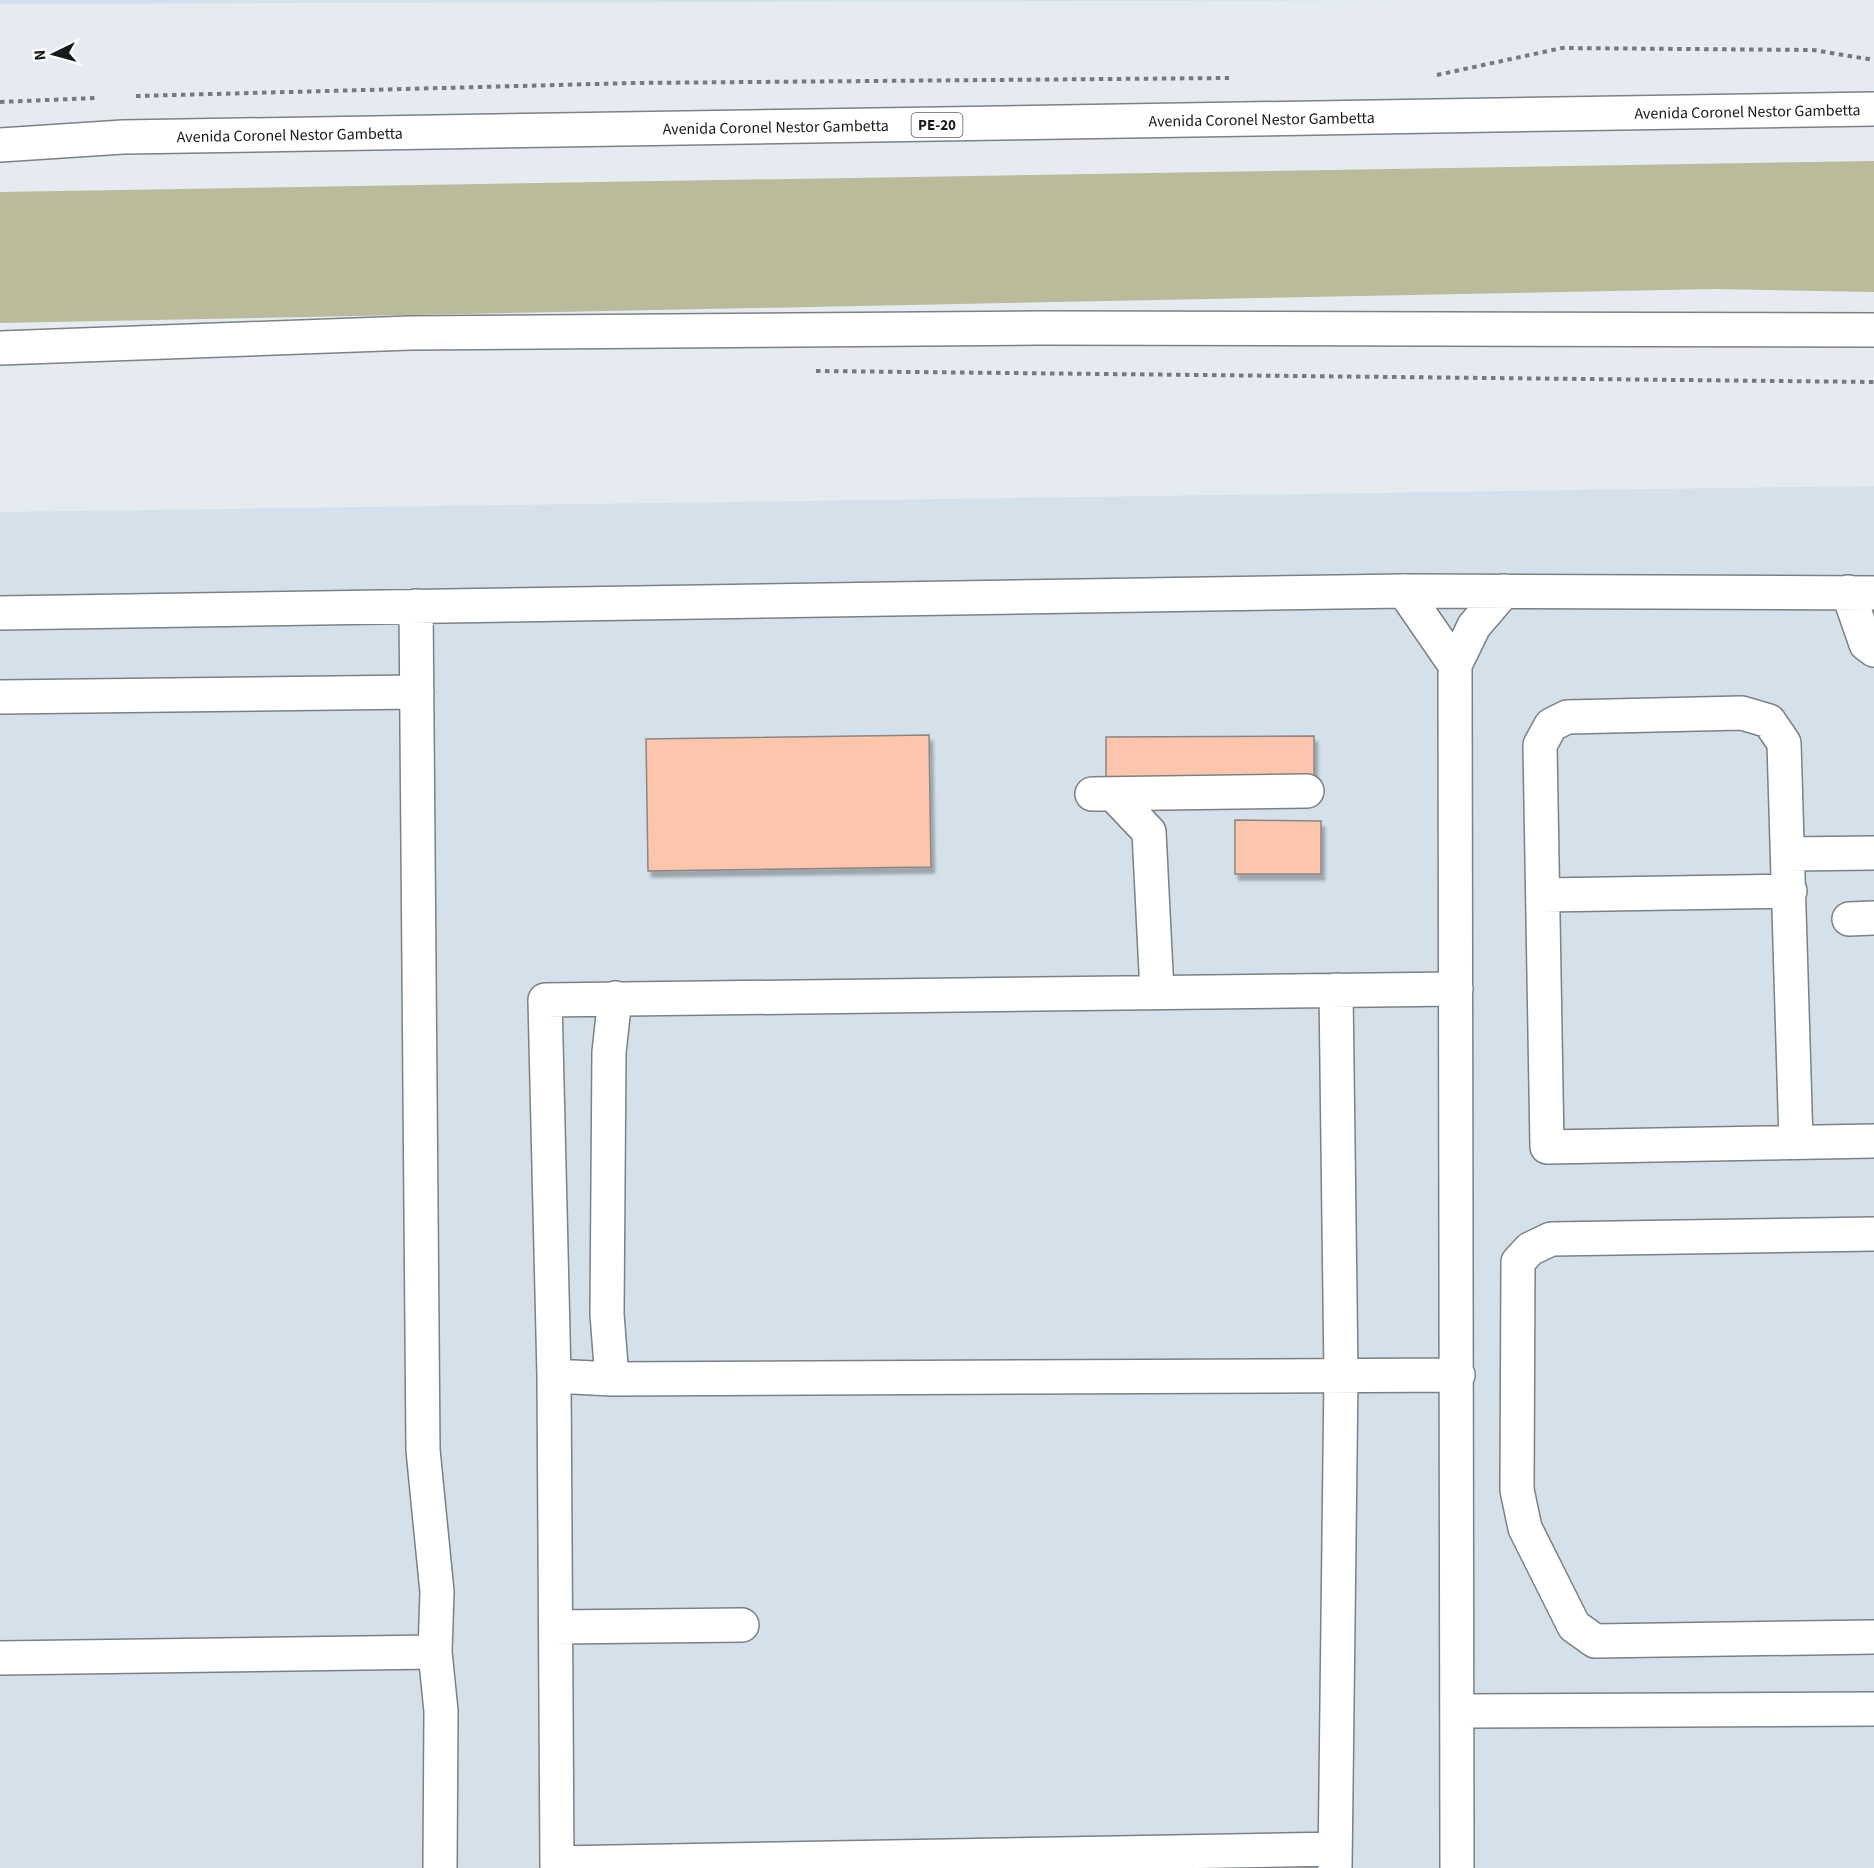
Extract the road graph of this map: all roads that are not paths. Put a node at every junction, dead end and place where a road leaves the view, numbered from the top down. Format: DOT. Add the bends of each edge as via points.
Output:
graph roads {
  1 [pos="1874,109"];
  2 [pos="0,145"];
  3 [pos="1874,330"];
  4 [pos="0,348"];
  5 [pos="1404,591"];
  6 [pos="1504,591"];
  7 [pos="1861,592"];
  8 [pos="416,606"];
  9 [pos="0,614"];
  10 [pos="1874,650"];
  11 [pos="1455,664"];
  12 [pos="417,692"];
  13 [pos="0,698"];
  14 [pos="1307,791"];
  15 [pos="1185,793"];
  16 [pos="1149,832"];
  17 [pos="1874,853"];
  18 [pos="1789,854"];
  19 [pos="1790,891"];
  20 [pos="1544,895"];
  21 [pos="1456,989"];
  22 [pos="1336,990"];
  23 [pos="1157,992"];
  24 [pos="615,998"];
  25 [pos="1874,1141"];
  26 [pos="1796,1142"];
  27 [pos="1874,1234"];
  28 [pos="1341,1375"];
  29 [pos="1458,1375"];
  30 [pos="554,1376"];
  31 [pos="612,1379"];
  32 [pos="742,1626"];
  33 [pos="556,1627"];
  34 [pos="1874,1637"];
  35 [pos="435,1652"];
  36 [pos="0,1658"];
  37 [pos="1874,1709"];
  38 [pos="1458,1711"];
  39 [pos="1335,1859"];
  40 [pos="557,1866"];
  41 [pos="440,1868"];
  42 [pos="1457,1868"];
  1 -- 2 [label="main road, Avenida Coronel Nestor Gambetta / PE-20" via="123,137"];
  3 -- 4 [label="main road" via="1027,328 434,333"];
  5 -- 6 [label="main road"];
  5 -- 8 [label="main road"];
  5 -- 11 [label="main road"];
  6 -- 7 [label="main road"];
  6 -- 11 [label="main road" via="1474,626"];
  7 -- 10 [label="main road" via="1866,644"];
  8 -- 9 [label="main road"];
  8 -- 12 [label="main road"];
  11 -- 21 [label="main road"];
  12 -- 13 [label="main road"];
  12 -- 35 [label="main road" via="423,1450 437,1592"];
  14 -- 15 [label="main road"];
  15 -- 16 [label="main road"];
  15 -- 16 [label="main road" via="1103,794"];
  16 -- 23 [label="main road"];
  17 -- 18 [label="main road"];
  18 -- 19 [label="main road"];
  18 -- 20 [label="main road" via="1784,743 1769,721 1742,713 1567,717 1551,725 1540,746"];
  19 -- 20 [label="main road"];
  19 -- 26 [label="main road"];
  20 -- 26 [label="main road" via="1547,1147"];
  21 -- 22 [label="main road"];
  21 -- 29 [label="main road"];
  22 -- 23 [label="main road"];
  22 -- 28 [label="main road"];
  23 -- 24 [label="main road"];
  24 -- 30 [label="main road" via="545,1000"];
  24 -- 31 [label="main road" via="609,1052 607,1302"];
  25 -- 26 [label="main road"];
  27 -- 34 [label="main road" via="1551,1239 1530,1249 1518,1262 1517,1490 1525,1528 1574,1626 1595,1641"];
  28 -- 29 [label="main road"];
  28 -- 31 [label="main road"];
  28 -- 39 [label="main road"];
  29 -- 38 [label="main road"];
  30 -- 31 [label="main road"];
  30 -- 33 [label="main road"];
  32 -- 33 [label="main road"];
  33 -- 40 [label="main road"];
  35 -- 36 [label="main road"];
  35 -- 41 [label="main road" via="441,1711"];
  37 -- 38 [label="main road"];
  38 -- 42 [label="main road"];
  39 -- 40 [label="main road"];
}
